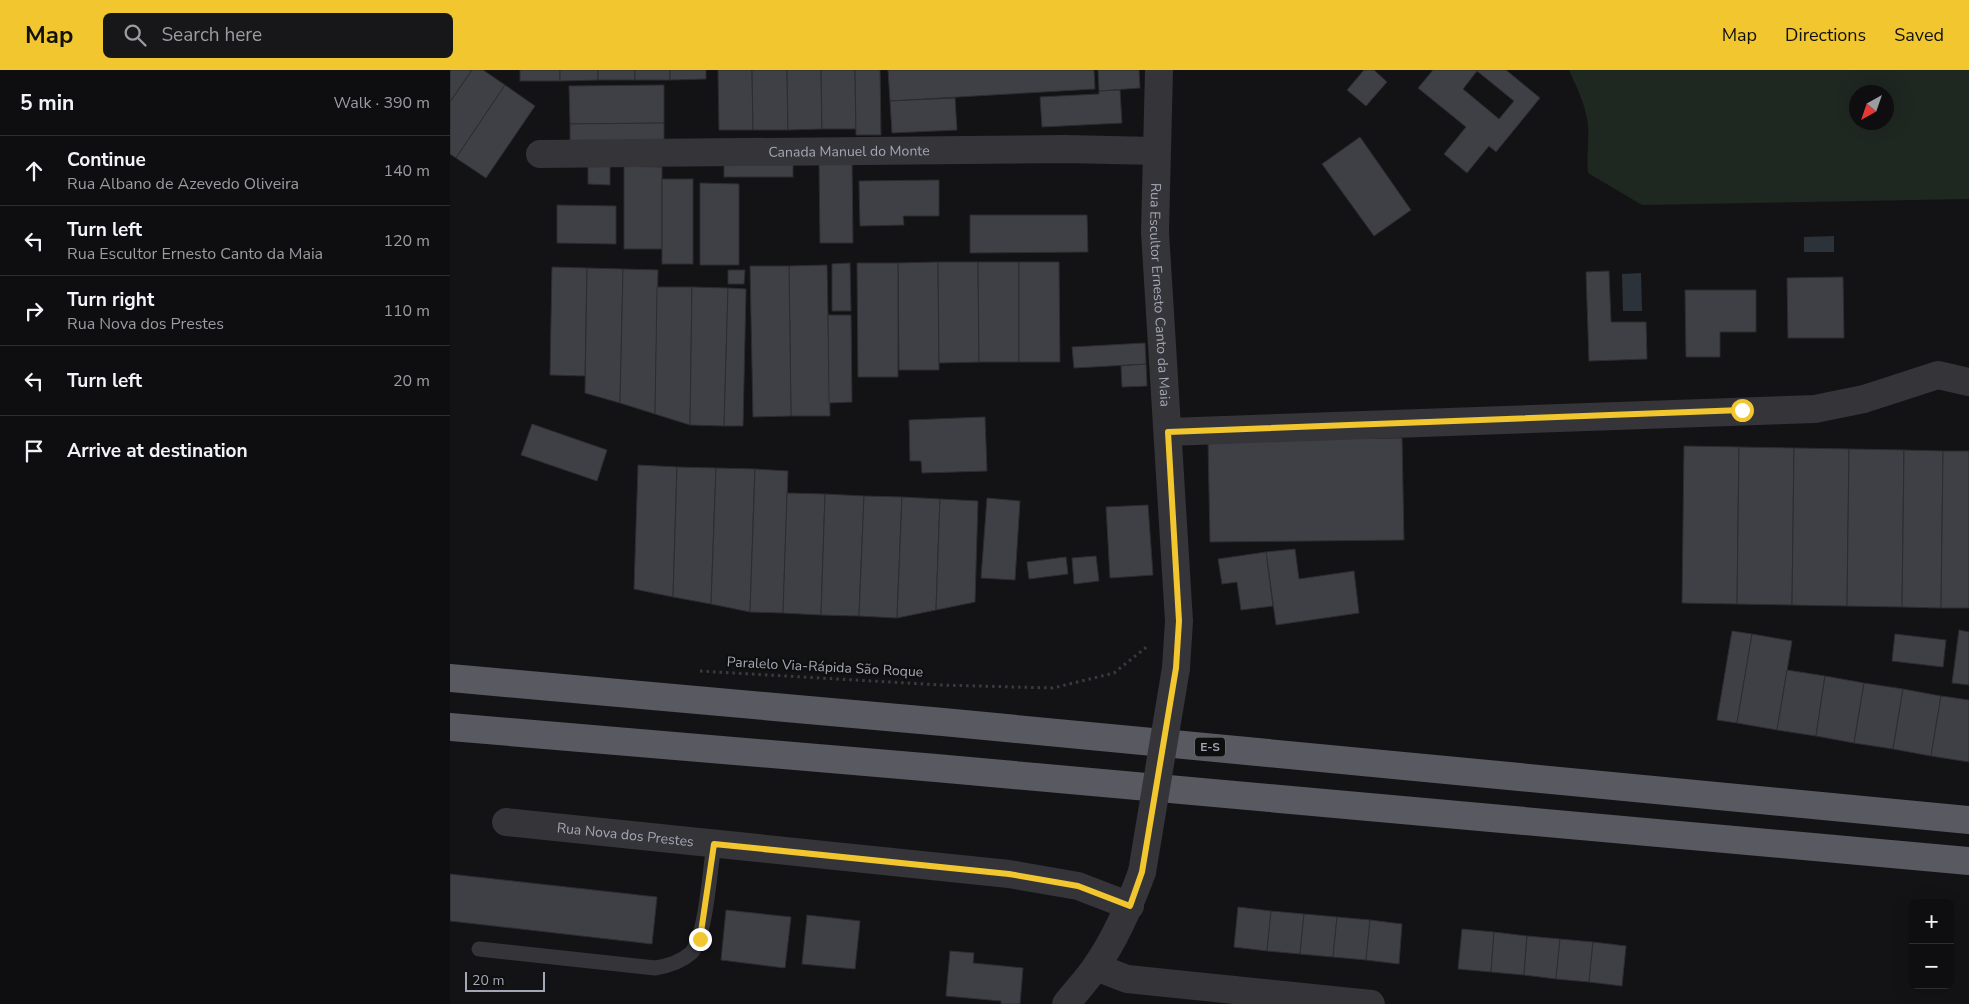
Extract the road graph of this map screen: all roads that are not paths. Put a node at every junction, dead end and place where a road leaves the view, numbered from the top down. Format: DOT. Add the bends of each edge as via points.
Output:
graph roads {
  1 [pos="1159,70"];
  2 [pos="1156,151"];
  3 [pos="540,154"];
  4 [pos="1969,382"];
  5 [pos="1168,432"];
  6 [pos="450,678"];
  7 [pos="450,727"];
  8 [pos="1969,820"];
  9 [pos="506,822"];
  10 [pos="714,844"];
  11 [pos="1969,861"];
  12 [pos="1130,906"];
  13 [pos="478,949"];
  14 [pos="1096,967"];
  15 [pos="1066,1004"];
  16 [pos="1371,1004"];
  1 -- 2 [label="street, Rua Escultor Ernesto Canto da Maia"];
  2 -- 3 [label="street, Canada Manuel do Monte"];
  2 -- 5 [label="street, Rua Escultor Ernesto Canto da Maia" via="1155,232"];
  4 -- 5 [label="street" via="1938,375 1864,399 1815,409"];
  5 -- 12 [label="street, Rua Escultor Ernesto Canto da Maia, bridge" via="1179,621 1176,668 1142,872"];
  6 -- 8 [label="highway, E-S"];
  7 -- 11 [label="highway"];
  9 -- 10 [label="street, Rua Nova dos Prestes"];
  10 -- 12 [label="street, Rua Nova dos Prestes" via="1009,874 1078,886"];
  10 -- 13 [label="lane" via="700,939 691,953 670,966 655,968"];
  12 -- 14 [label="street, Rua Escultor Ernesto Canto da Maia"];
  14 -- 15 [label="street, Rua Escultor Ernesto Canto da Maia"];
  14 -- 16 [label="street" via="1127,979"];
}
